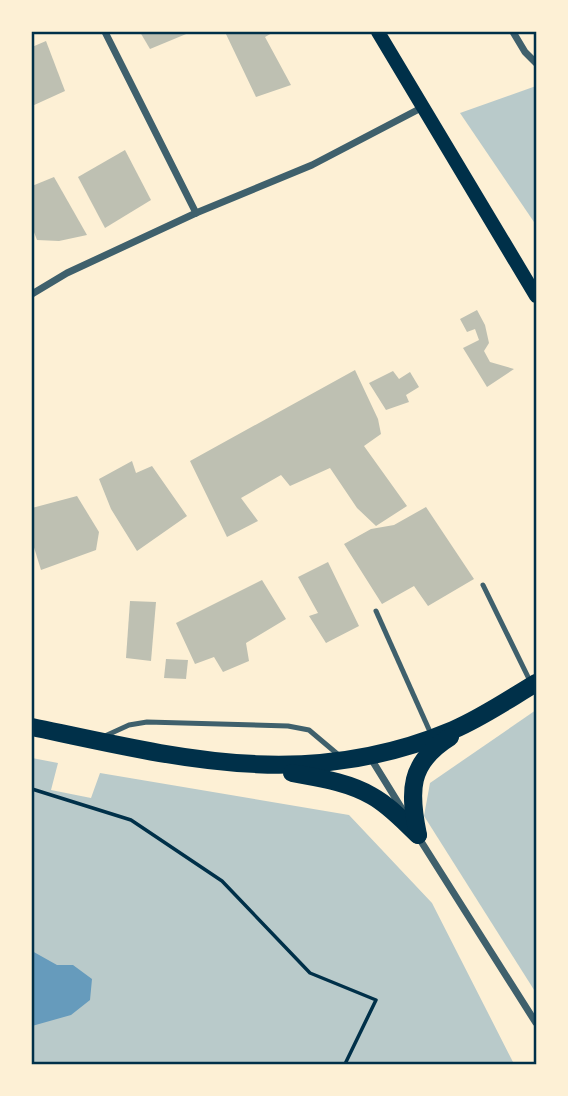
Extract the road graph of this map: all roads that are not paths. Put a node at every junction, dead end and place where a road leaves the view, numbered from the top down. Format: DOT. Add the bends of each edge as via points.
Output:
graph roads {
  1 [pos="105,32"];
  2 [pos="378,32"];
  3 [pos="513,32"];
  4 [pos="537,63"];
  5 [pos="422,107"];
  6 [pos="196,213"];
  7 [pos="32,294"];
  8 [pos="537,296"];
  9 [pos="483,585"];
  10 [pos="376,611"];
  11 [pos="535,684"];
  12 [pos="482,716"];
  13 [pos="32,727"];
  14 [pos="433,737"];
  15 [pos="96,740"];
  16 [pos="370,756"];
  17 [pos="346,761"];
  18 [pos="255,765"];
  19 [pos="418,835"];
  20 [pos="537,1023"];
  1 -- 6 [label="street"];
  2 -- 5 [label="main road"];
  3 -- 4 [label="street"];
  5 -- 6 [label="street" via="280,180"];
  5 -- 8 [label="main road"];
  6 -- 7 [label="street" via="67,272"];
  9 -- 11 [label="lane"];
  10 -- 14 [label="lane"];
  11 -- 12 [label="main road"];
  12 -- 14 [label="main road"];
  12 -- 19 [label="main road" via="439,744 416,772 412,807"];
  13 -- 15 [label="main road"];
  14 -- 16 [label="main road"];
  15 -- 17 [label="lane" via="147,722 288,726 309,730"];
  15 -- 18 [label="main road" via="165,755"];
  16 -- 17 [label="main road"];
  16 -- 19 [label="street"];
  17 -- 18 [label="main road"];
  18 -- 19 [label="main road" via="344,785 371,796"];
  19 -- 20 [label="street"];
}
